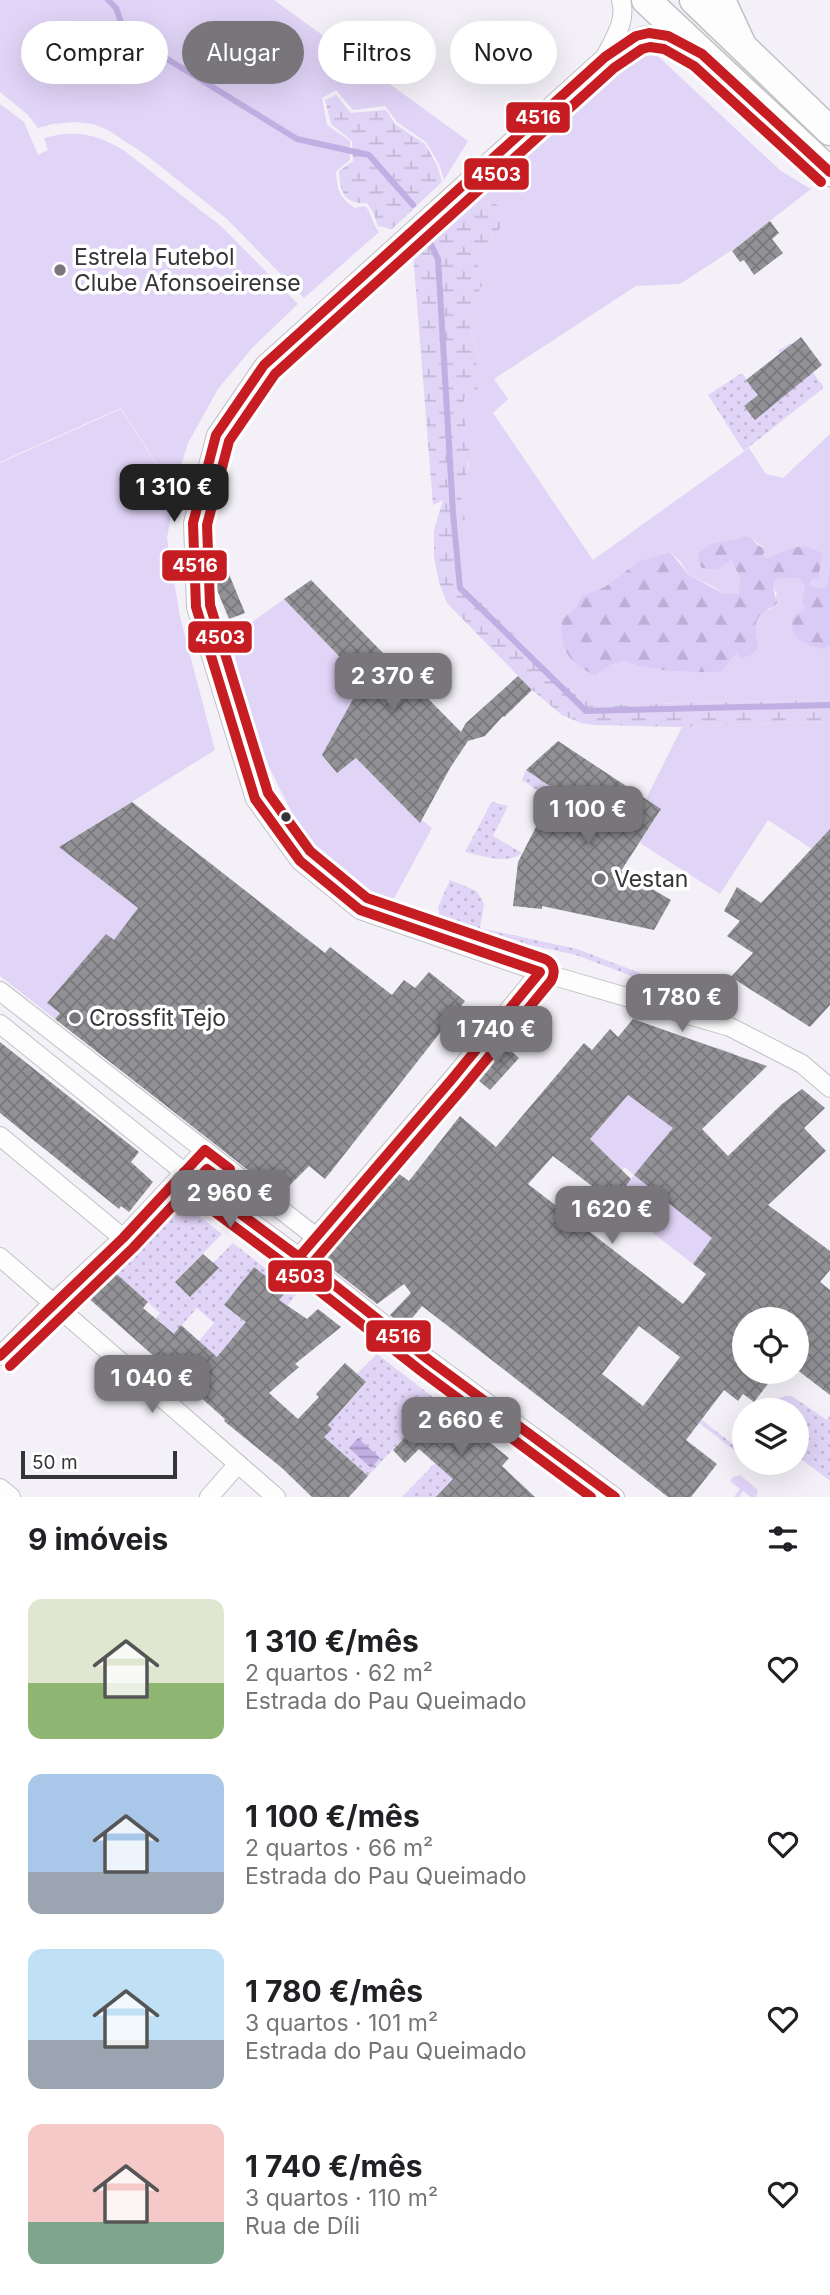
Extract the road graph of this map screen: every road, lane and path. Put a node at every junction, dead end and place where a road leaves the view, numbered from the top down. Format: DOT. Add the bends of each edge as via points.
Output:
graph roads {
  1 [pos="621,0"];
  2 [pos="646,0"];
  3 [pos="694,0"];
  4 [pos="723,0"];
  5 [pos="747,50"];
  6 [pos="702,54"];
  7 [pos="605,57"];
  8 [pos="830,131"];
  9 [pos="830,172"];
  10 [pos="540,972"];
  11 [pos="0,991"];
  12 [pos="0,1024"];
  13 [pos="830,1088"];
  14 [pos="0,1136"];
  15 [pos="205,1150"];
  16 [pos="184,1172"];
  17 [pos="316,1237"];
  18 [pos="123,1238"];
  19 [pos="0,1257"];
  20 [pos="299,1257"];
  21 [pos="53,1303"];
  22 [pos="0,1356"];
  23 [pos="237,1464"];
  24 [pos="0,1488"];
  25 [pos="10,1497"];
  26 [pos="209,1497"];
  27 [pos="276,1497"];
  28 [pos="615,1497"];
  1 -- 7 [label="street" via="622,22"];
  2 -- 6 [label="main road"];
  3 -- 5 [label="main road"];
  4 -- 5 [label="street"];
  5 -- 8 [label="main road"];
  6 -- 7 [label="street" via="668,36 649,33 636,36"];
  6 -- 9 [label="main road"];
  7 -- 10 [label="street" via="264,365 216,435 193,523 196,607 255,799 300,861 360,910"];
  10 -- 13 [label="street" via="730,1027 802,1064"];
  10 -- 17 [label="street"];
  11 -- 15 [label="street"];
  12 -- 16 [label="street"];
  14 -- 18 [label="street"];
  15 -- 16 [label="street"];
  15 -- 17 [label="street"];
  16 -- 18 [label="street"];
  16 -- 20 [label="street"];
  17 -- 20 [label="street"];
  18 -- 21 [label="street"];
  19 -- 21 [label="street"];
  20 -- 28 [label="street"];
  21 -- 22 [label="street"];
  21 -- 23 [label="street"];
  23 -- 26 [label="street"];
  23 -- 27 [label="street"];
  24 -- 25 [label="street"];
}
